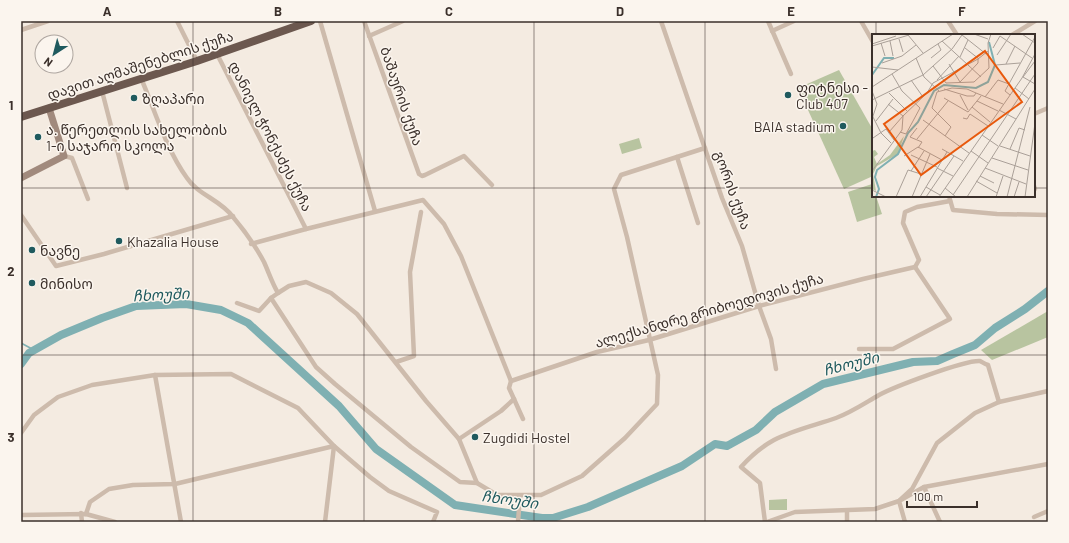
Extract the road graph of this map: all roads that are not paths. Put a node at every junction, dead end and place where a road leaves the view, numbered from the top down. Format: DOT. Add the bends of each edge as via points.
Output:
graph roads {
  1 [pos="48,21"];
  2 [pos="177,21"];
  3 [pos="312,21"];
  4 [pos="320,21"];
  5 [pos="364,21"];
  6 [pos="403,21"];
  7 [pos="661,21"];
  8 [pos="768,21"];
  9 [pos="794,21"];
  10 [pos="861,21"];
  11 [pos="948,21"];
  12 [pos="1035,21"];
  13 [pos="21,30"];
  14 [pos="772,30"];
  15 [pos="956,34"];
  16 [pos="1014,34"];
  17 [pos="370,36"];
  18 [pos="872,40"];
  19 [pos="217,54"];
  20 [pos="197,61"];
  21 [pos="791,74"];
  22 [pos="141,78"];
  23 [pos="102,91"];
  24 [pos="49,108"];
  25 [pos="1048,108"];
  26 [pos="1035,114"];
  27 [pos="21,117"];
  28 [pos="706,148"];
  29 [pos="64,156"];
  30 [pos="677,157"];
  31 [pos="21,178"];
  32 [pos="492,185"];
  33 [pos="127,188"];
  34 [pos="88,199"];
  35 [pos="950,199"];
  36 [pos="375,211"];
  37 [pos="421,212"];
  38 [pos="21,215"];
  39 [pos="1048,215"];
  40 [pos="233,216"];
  41 [pos="698,223"];
  42 [pos="306,228"];
  43 [pos="251,244"];
  44 [pos="915,267"];
  45 [pos="278,293"];
  46 [pos="271,298"];
  47 [pos="237,303"];
  48 [pos="759,306"];
  49 [pos="649,340"];
  50 [pos="859,349"];
  51 [pos="396,362"];
  52 [pos="776,369"];
  53 [pos="155,375"];
  54 [pos="511,381"];
  55 [pos="1048,391"];
  56 [pos="514,399"];
  57 [pos="999,402"];
  58 [pos="523,419"];
  59 [pos="21,433"];
  60 [pos="459,439"];
  61 [pos="334,446"];
  62 [pos="1048,464"];
  63 [pos="477,483"];
  64 [pos="175,484"];
  65 [pos="924,487"];
  66 [pos="520,496"];
  67 [pos="899,501"];
  68 [pos="846,511"];
  69 [pos="1048,511"];
  70 [pos="81,513"];
  71 [pos="86,514"];
  72 [pos="21,515"];
  73 [pos="1034,516"];
  74 [pos="82,522"];
  75 [pos="115,522"];
  76 [pos="180,522"];
  77 [pos="325,522"];
  78 [pos="433,522"];
  79 [pos="518,522"];
  80 [pos="766,522"];
  81 [pos="847,522"];
  82 [pos="905,522"];
  83 [pos="940,522"];
  1 -- 13 [label="street"];
  2 -- 20 [label="street"];
  3 -- 19 [label="highway, დავით აღმაშენებლის ქუჩა"];
  4 -- 36 [label="street"];
  5 -- 17 [label="street, ბაშაურის ქუჩა"];
  6 -- 17 [label="street"];
  7 -- 28 [label="street, გორის ქუჩა"];
  8 -- 14 [label="street"];
  9 -- 14 [label="street"];
  10 -- 18 [label="street"];
  11 -- 15 [label="street"];
  12 -- 16 [label="street"];
  14 -- 21 [label="street"];
  17 -- 32 [label="street, ბაშაურის ქუჩა" via="416,168 422,176 464,156"];
  19 -- 20 [label="highway, დავით აღმაშენებლის ქუჩა"];
  19 -- 42 [label="street, დანიელ ჭონქაძეს ქუჩა"];
  20 -- 22 [label="highway, დავით აღმაშენებლის ქუჩა"];
  22 -- 23 [label="highway, დავით აღმაშენებლის ქუჩა"];
  22 -- 40 [label="street" via="164,135 187,179"];
  23 -- 24 [label="highway, დავით აღმაშენებლის ქუჩა"];
  23 -- 33 [label="street"];
  24 -- 27 [label="highway, დავით აღმაშენებლის ქუჩა"];
  24 -- 29 [label="main road"];
  25 -- 26 [label="street"];
  28 -- 30 [label="street"];
  28 -- 48 [label="street, გორის ქუჩა" via="722,198 742,246"];
  29 -- 31 [label="main road"];
  29 -- 34 [label="street" via="72,158"];
  30 -- 41 [label="street"];
  30 -- 49 [label="street" via="621,175 614,189"];
  35 -- 39 [label="street" via="953,210"];
  35 -- 44 [label="street" via="905,212 903,223 919,260"];
  36 -- 42 [label="street"];
  36 -- 54 [label="street" via="423,200 432,209 444,224 461,256"];
  37 -- 51 [label="street" via="410,272 414,356"];
  38 -- 40 [label="street" via="56,266"];
  40 -- 43 [label="street"];
  42 -- 43 [label="street"];
  43 -- 45 [label="street" via="264,263"];
  44 -- 48 [label="street, ალექსანდრე გრიბოედოვის ქუჩა"];
  44 -- 50 [label="street" via="950,319 893,349"];
  45 -- 46 [label="street"];
  45 -- 51 [label="street" via="289,286 306,282 331,293 357,314"];
  46 -- 47 [label="street" via="259,311"];
  46 -- 63 [label="street" via="316,367 412,447 460,482"];
  48 -- 49 [label="street, ალექსანდრე გრიბოედოვის ქუჩა"];
  48 -- 52 [label="street, გორის ქუჩა" via="771,338"];
  49 -- 54 [label="street, ალექსანდრე გრიბოედოვის ქუჩა" via="597,352"];
  49 -- 66 [label="street" via="658,375 657,404 625,438 582,476 541,495"];
  51 -- 60 [label="street"];
  53 -- 59 [label="street" via="92,385 58,397 34,415"];
  53 -- 61 [label="street" via="232,374 298,408"];
  53 -- 64 [label="street"];
  54 -- 56 [label="street" via="509,388"];
  55 -- 57 [label="street"];
  56 -- 58 [label="street"];
  56 -- 60 [label="street"];
  57 -- 67 [label="street" via="976,412 937,443 912,488"];
  57 -- 80 [label="street" via="988,365 980,361 915,380 880,394 853,411 774,440 741,467 760,483"];
  60 -- 63 [label="street"];
  61 -- 64 [label="street"];
  61 -- 77 [label="street"];
  61 -- 78 [label="street" via="389,491 437,512"];
  62 -- 65 [label="street"];
  63 -- 66 [label="street" via="497,495"];
  64 -- 71 [label="street" via="109,489 90,502"];
  64 -- 76 [label="street"];
  65 -- 67 [label="street"];
  65 -- 83 [label="street"];
  66 -- 79 [label="street"];
  67 -- 68 [label="street" via="875,510"];
  67 -- 82 [label="street"];
  68 -- 80 [label="street" via="795,512"];
  68 -- 81 [label="street"];
  69 -- 73 [label="street"];
  70 -- 71 [label="street"];
  70 -- 72 [label="street"];
  70 -- 74 [label="street"];
  71 -- 75 [label="street"];
}
